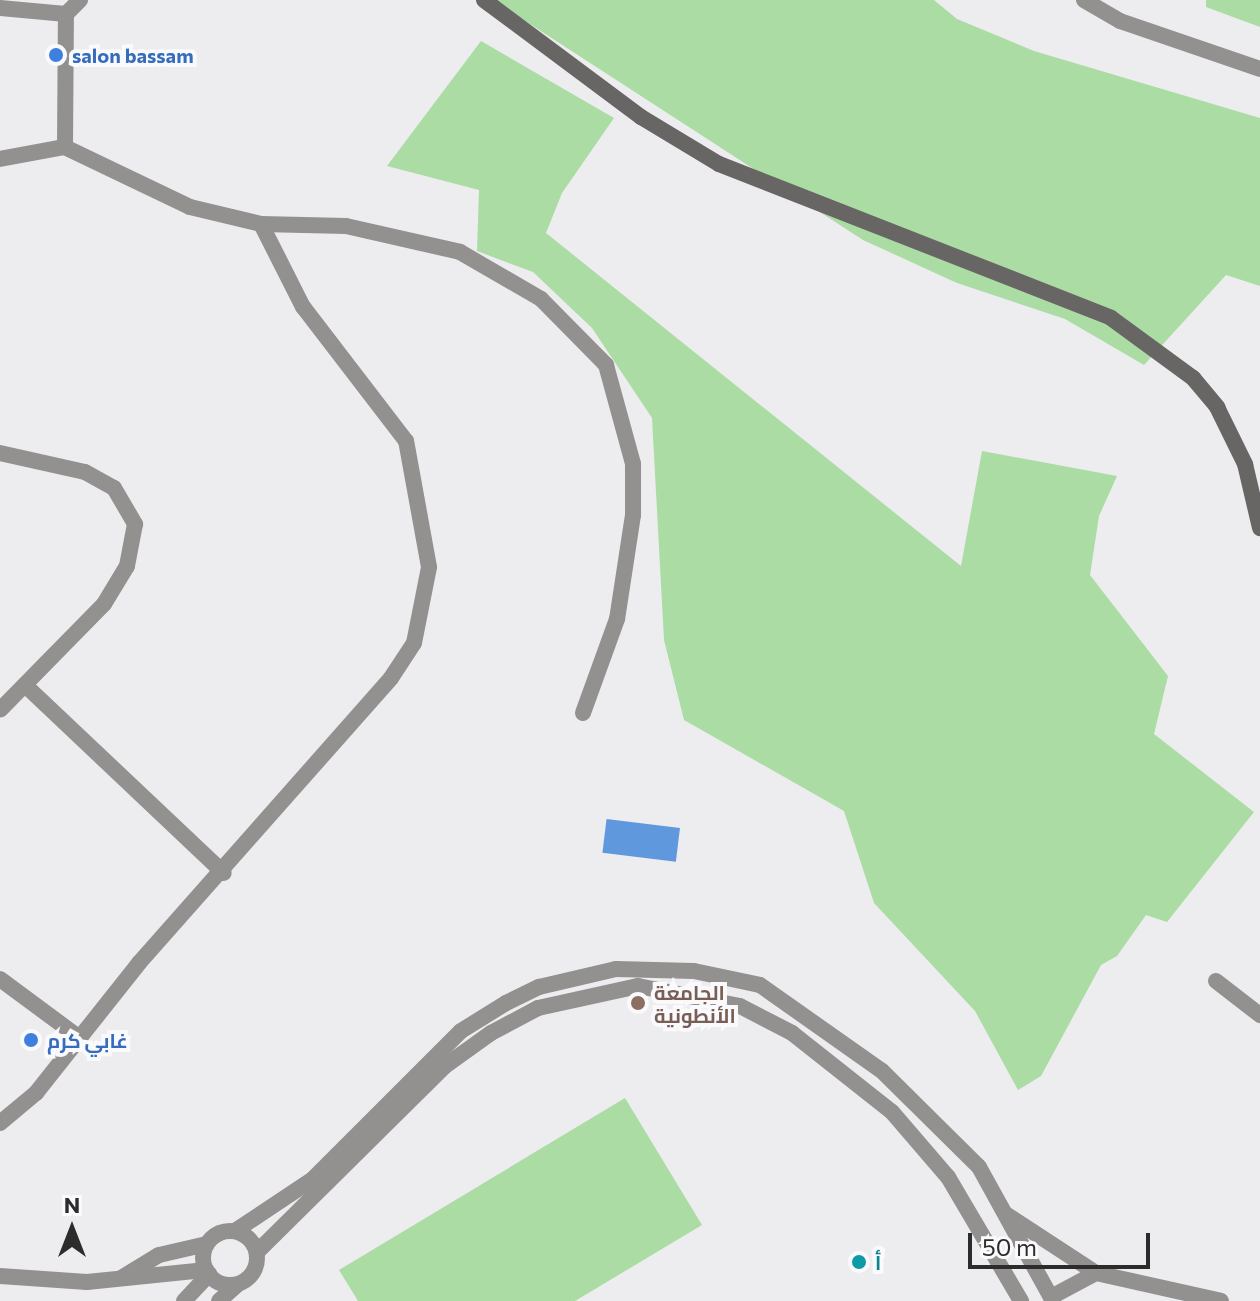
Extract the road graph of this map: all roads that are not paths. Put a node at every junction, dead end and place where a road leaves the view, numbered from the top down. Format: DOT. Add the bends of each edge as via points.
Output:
graph roads {
  1 [pos="80,0"];
  2 [pos="484,0"];
  3 [pos="1084,0"];
  4 [pos="0,8"];
  5 [pos="66,14"];
  6 [pos="1260,69"];
  7 [pos="65,147"];
  8 [pos="0,159"];
  9 [pos="261,224"];
  10 [pos="0,453"];
  11 [pos="1260,528"];
  12 [pos="26,686"];
  13 [pos="0,710"];
  14 [pos="583,713"];
  15 [pos="224,873"];
  16 [pos="0,979"];
  17 [pos="1216,981"];
  18 [pos="807,1013"];
  19 [pos="1260,1015"];
  20 [pos="792,1033"];
  21 [pos="77,1036"];
  22 [pos="0,1123"];
  23 [pos="1007,1215"];
  24 [pos="235,1231"];
  25 [pos="207,1244"];
  26 [pos="257,1252"];
  27 [pos="207,1272"];
  28 [pos="1096,1273"];
  29 [pos="0,1276"];
  30 [pos="120,1279"];
  31 [pos="237,1285"];
  32 [pos="1052,1299"];
  33 [pos="184,1301"];
  34 [pos="219,1301"];
  35 [pos="1021,1301"];
  36 [pos="1221,1301"];
  1 -- 5 [label="street"];
  2 -- 11 [label="main road" via="629,108 719,164 1111,318 1193,378 1217,407 1245,464"];
  3 -- 6 [label="street" via="1120,21"];
  4 -- 5 [label="street"];
  5 -- 7 [label="street"];
  7 -- 8 [label="street"];
  7 -- 9 [label="street" via="190,207"];
  9 -- 14 [label="street" via="346,226 460,252 541,299 606,365 631,453 633,515 617,619"];
  9 -- 15 [label="street" via="303,307 406,441 429,567 414,643 391,678"];
  10 -- 12 [label="street" via="95,477 125,500 135,524 127,566 104,604"];
  12 -- 13 [label="street"];
  12 -- 15 [label="street"];
  15 -- 21 [label="street"];
  16 -- 21 [label="street"];
  17 -- 19 [label="street"];
  18 -- 20 [label="street"];
  18 -- 23 [label="street" via="934,1120 979,1167"];
  18 -- 24 [label="street" via="760,985 694,971 616,969 539,987 461,1031 313,1179"];
  20 -- 26 [label="street" via="689,991 638,986 538,1008 445,1066"];
  20 -- 35 [label="street" via="923,1144"];
  21 -- 22 [label="street" via="36,1093"];
  23 -- 28 [label="street"];
  23 -- 32 [label="street"];
  24 -- 25 [label="street"];
  24 -- 26 [label="street"];
  25 -- 27 [label="street"];
  25 -- 30 [label="street" via="159,1255"];
  26 -- 31 [label="street" via="254,1272"];
  27 -- 30 [label="street"];
  27 -- 31 [label="street"];
  27 -- 33 [label="street"];
  28 -- 32 [label="street"];
  28 -- 36 [label="street"];
  29 -- 30 [label="street"];
  31 -- 34 [label="street"];
}
